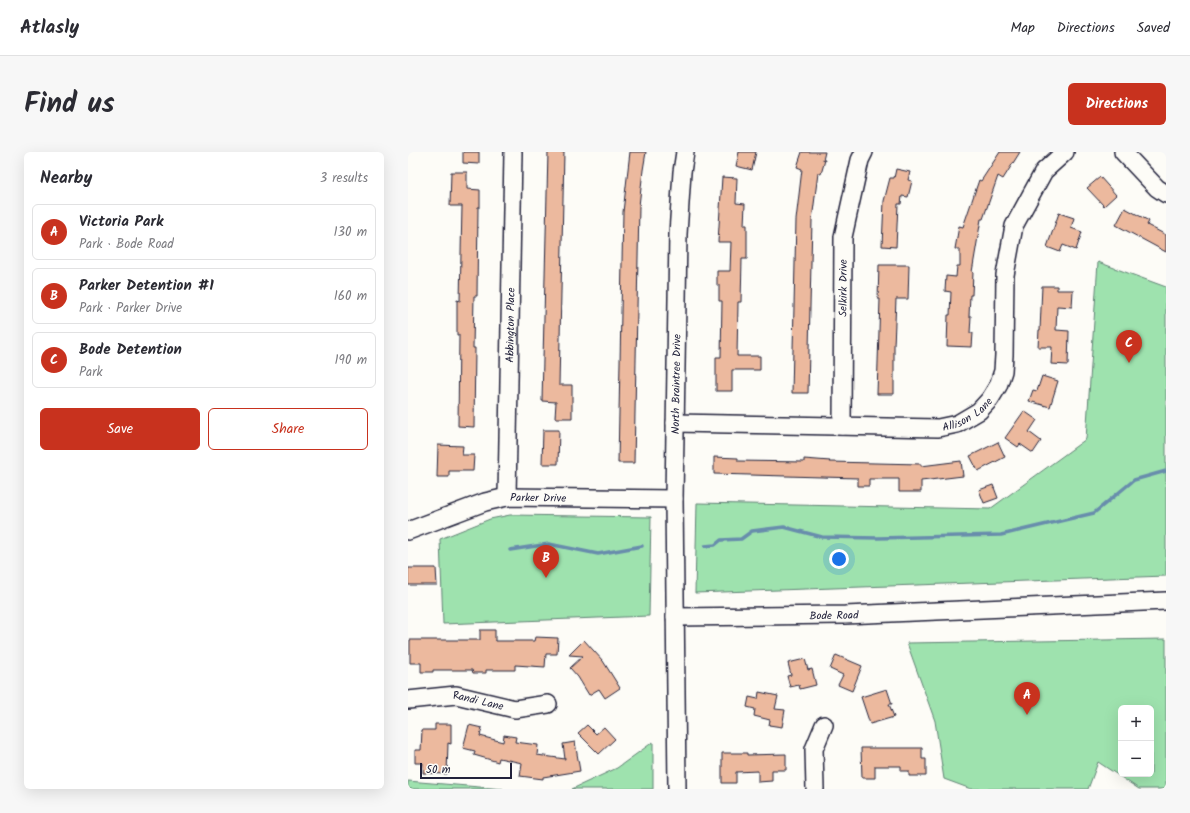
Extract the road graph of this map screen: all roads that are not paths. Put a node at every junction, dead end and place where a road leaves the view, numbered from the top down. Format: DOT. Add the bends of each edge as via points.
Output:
graph roads {
  1 [pos="513,152"];
  2 [pos="685,152"];
  3 [pos="864,152"];
  4 [pos="1065,152"];
  5 [pos="1123,152"];
  6 [pos="1166,194"];
  7 [pos="675,423"];
  8 [pos="842,426"];
  9 [pos="507,497"];
  10 [pos="674,499"];
  11 [pos="408,531"];
  12 [pos="1166,601"];
  13 [pos="675,617"];
  14 [pos="408,700"];
  15 [pos="548,704"];
  16 [pos="824,725"];
  17 [pos="678,789"];
  18 [pos="815,789"];
  1 -- 9 [label="street, Abbington Place"];
  2 -- 7 [label="street, North Braintree Drive" via="678,234"];
  3 -- 8 [label="street, Selkirk Drive" via="843,237"];
  4 -- 8 [label="street, Allison Lane" via="1044,172 1014,226 1005,275 1003,371 990,399 973,416 948,427"];
  5 -- 6 [label="street"];
  7 -- 8 [label="street, Allison Lane"];
  7 -- 10 [label="street, North Braintree Drive"];
  9 -- 10 [label="street, Parker Drive"];
  9 -- 11 [label="street, Parker Drive" via="485,502"];
  10 -- 13 [label="street, North Braintree Drive"];
  12 -- 13 [label="street, Bode Road" via="845,614"];
  13 -- 17 [label="street"];
  14 -- 15 [label="street, Randi Lane" via="456,694 515,709"];
  16 -- 18 [label="street" via="814,749"];
}
